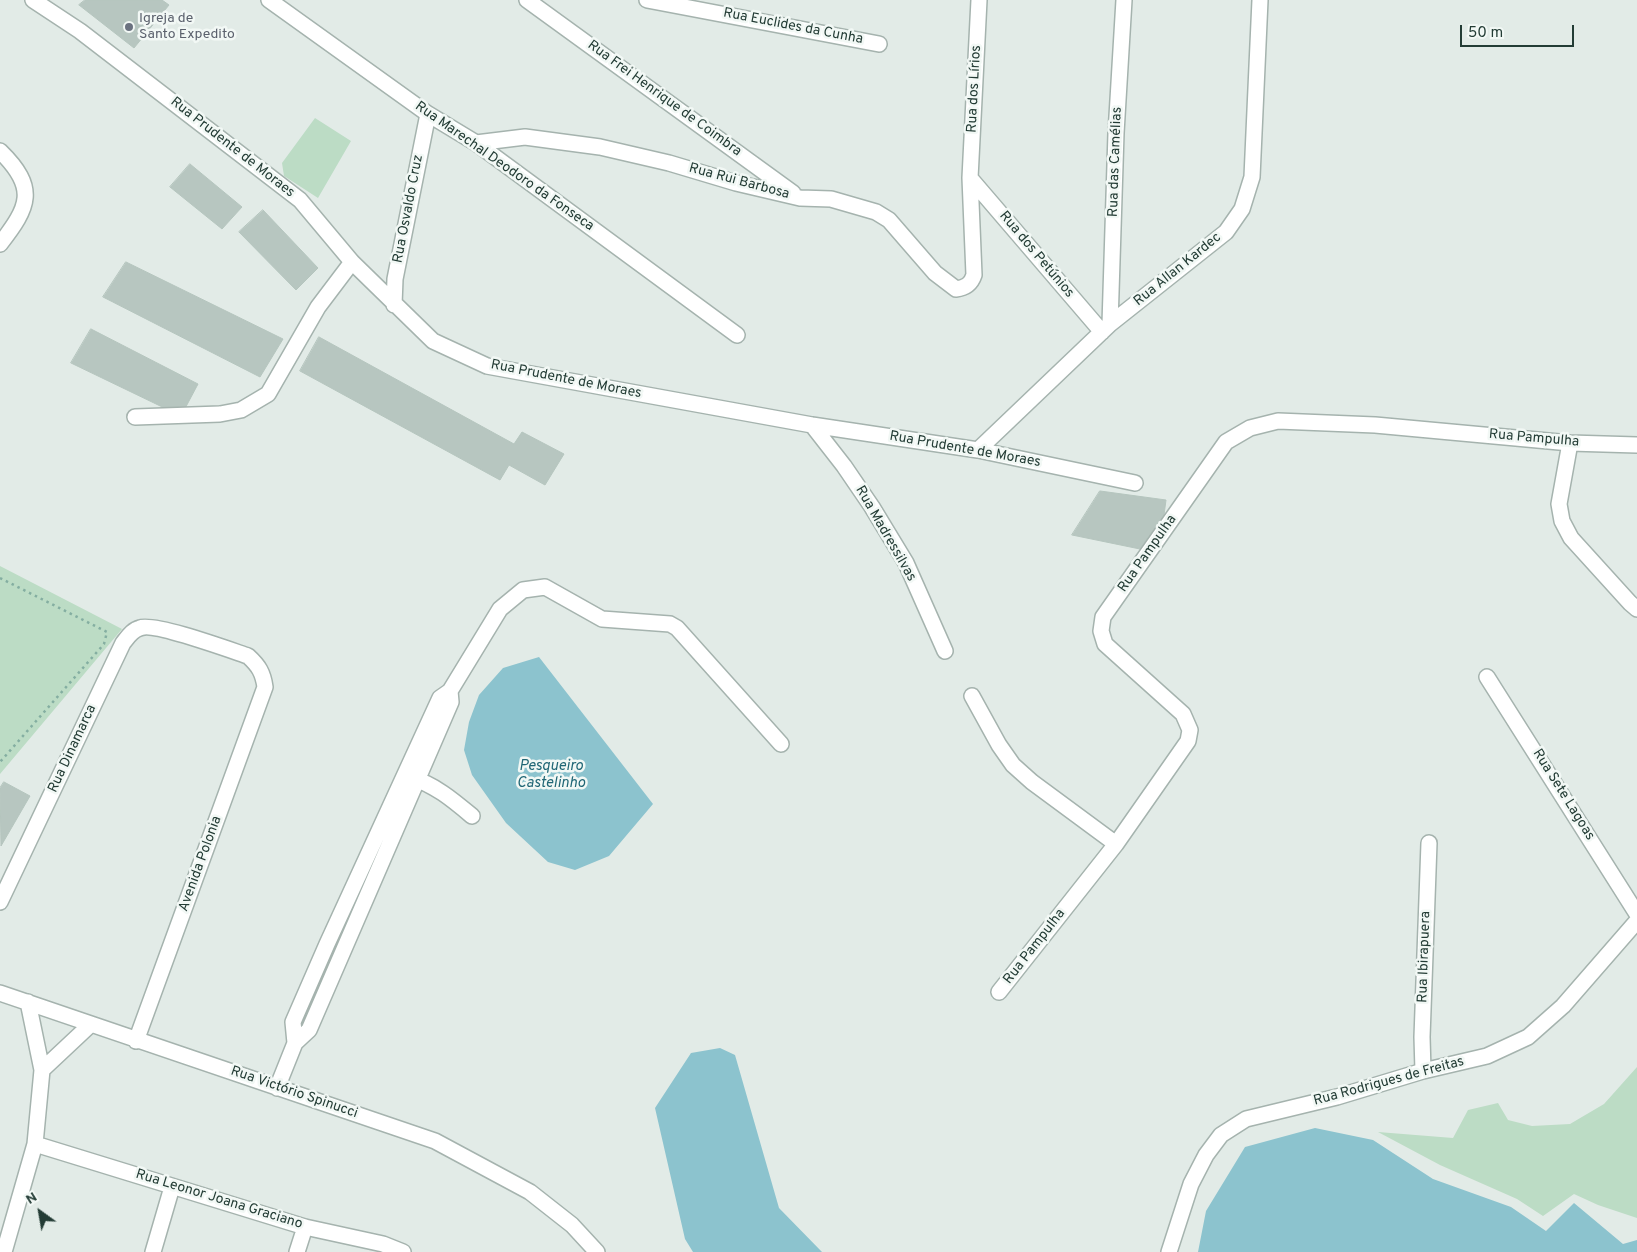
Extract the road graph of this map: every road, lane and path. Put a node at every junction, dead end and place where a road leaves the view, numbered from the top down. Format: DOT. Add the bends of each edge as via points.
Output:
graph roads {
  1 [pos="269,0"];
  2 [pos="527,0"];
  3 [pos="648,0"];
  4 [pos="979,0"];
  5 [pos="1124,0"];
  6 [pos="1260,0"];
  7 [pos="38,1"];
  8 [pos="879,44"];
  9 [pos="428,114"];
  10 [pos="476,143"];
  11 [pos="0,151"];
  12 [pos="970,178"];
  13 [pos="800,198"];
  14 [pos="0,244"];
  15 [pos="352,262"];
  16 [pos="394,305"];
  17 [pos="1106,328"];
  18 [pos="737,335"];
  19 [pos="135,417"];
  20 [pos="812,425"];
  21 [pos="1570,443"];
  22 [pos="1637,445"];
  23 [pos="978,450"];
  24 [pos="1134,483"];
  25 [pos="0,578"];
  26 [pos="1637,609"];
  27 [pos="168,630"];
  28 [pos="945,651"];
  29 [pos="1488,677"];
  30 [pos="972,696"];
  31 [pos="781,744"];
  32 [pos="0,762"];
  33 [pos="412,778"];
  34 [pos="472,816"];
  35 [pos="1429,843"];
  36 [pos="1116,844"];
  37 [pos="364,864"];
  38 [pos="378,872"];
  39 [pos="0,902"];
  40 [pos="1637,914"];
  41 [pos="1637,921"];
  42 [pos="327,944"];
  43 [pos="343,952"];
  44 [pos="999,992"];
  45 [pos="0,993"];
  46 [pos="28,1002"];
  47 [pos="90,1025"];
  48 [pos="136,1041"];
  49 [pos="295,1043"];
  50 [pos="42,1070"];
  51 [pos="1423,1071"];
  52 [pos="277,1088"];
  53 [pos="35,1144"];
  54 [pos="172,1187"];
  55 [pos="305,1227"];
  56 [pos="4,1252"];
  57 [pos="153,1252"];
  58 [pos="297,1252"];
  59 [pos="403,1252"];
  60 [pos="597,1252"];
  61 [pos="1169,1252"];
  1 -- 9 [label="street, Rua Marechal Deodoro da Fonseca"];
  2 -- 13 [label="street, Rua Frei Henrique de Coimbra"];
  3 -- 8 [label="street, Rua Euclides da Cunha"];
  4 -- 12 [label="street, Rua dos Lírios"];
  5 -- 17 [label="street, Rua das Camélias"];
  6 -- 17 [label="street, Rua Allan Kardec" via="1252,177 1242,209 1226,232"];
  7 -- 15 [label="street, Rua Prudente de Moraes" via="300,200"];
  9 -- 10 [label="street, Rua Marechal Deodoro da Fonseca"];
  9 -- 16 [label="street, Rua Osvaldo Cruz" via="395,279"];
  10 -- 13 [label="street, Rua Rui Barbosa" via="525,136 600,147"];
  10 -- 18 [label="street, Rua Marechal Deodoro da Fonseca"];
  11 -- 14 [label="street" via="20,176 26,194 22,214"];
  12 -- 13 [label="street, Rua Rui Barbosa" via="974,275 971,284 956,289 935,273 889,220 876,212 831,199"];
  12 -- 17 [label="street, Rua dos Petúnios"];
  15 -- 16 [label="street, Rua Prudente de Moraes"];
  15 -- 19 [label="street" via="318,307 268,394 241,410 220,414"];
  16 -- 20 [label="street, Rua Prudente de Moraes" via="433,342 486,366"];
  17 -- 23 [label="street, Rua Allan Kardec"];
  20 -- 23 [label="street, Rua Prudente de Moraes"];
  20 -- 28 [label="street, Rua Madressilvas" via="855,482 906,563"];
  21 -- 22 [label="street, Rua Pampulha"];
  21 -- 26 [label="street" via="1560,504 1562,521 1571,538"];
  21 -- 36 [label="street, Rua Pampulha" via="1375,425 1278,421 1250,428 1226,442 1103,617 1101,631 1105,644 1184,714 1190,730 1188,741"];
  23 -- 24 [label="street, Rua Prudente de Moraes"];
  25 -- 32 [label="path" via="107,632 104,644"];
  27 -- 39 [label="street, Rua Dinamarca" via="141,626 123,643"];
  27 -- 48 [label="street, Avenida Polonia" via="248,656 258,664 265,687"];
  29 -- 40 [label="street, Rua Sete Lagoas"];
  30 -- 36 [label="street" via="1013,765"];
  31 -- 33 [label="street" via="677,628 670,624 602,620 545,588 524,590 500,609 450,691 440,698"];
  33 -- 34 [label="street" via="445,794"];
  33 -- 37 [label="street"];
  33 -- 38 [label="street"];
  35 -- 51 [label="street, Rua Ibirapuera"];
  36 -- 44 [label="street, Rua Pampulha"];
  37 -- 38 [label="street"];
  37 -- 42 [label="street"];
  38 -- 43 [label="street"];
  41 -- 51 [label="street, Rua Rodrigues de Freitas" via="1563,1006 1528,1037 1487,1056"];
  42 -- 43 [label="street"];
  42 -- 49 [label="street" via="293,1022"];
  43 -- 49 [label="street" via="309,1030"];
  45 -- 46 [label="street, Rua Victório Spinucci"];
  46 -- 47 [label="street, Rua Victório Spinucci"];
  46 -- 50 [label="street"];
  47 -- 48 [label="street, Rua Victório Spinucci"];
  47 -- 50 [label="street"];
  48 -- 52 [label="street, Rua Victório Spinucci"];
  49 -- 52 [label="street"];
  50 -- 53 [label="street"];
  51 -- 61 [label="street, Rua Rodrigues de Freitas" via="1246,1120 1221,1135 1191,1184"];
  52 -- 60 [label="street, Rua Victório Spinucci" via="435,1141 530,1192 572,1225"];
  53 -- 54 [label="street, Rua Leonor Joana Graciano"];
  53 -- 56 [label="street"];
  54 -- 55 [label="street, Rua Leonor Joana Graciano"];
  54 -- 57 [label="street"];
  55 -- 58 [label="street"];
  55 -- 59 [label="street, Rua Leonor Joana Graciano" via="382,1244"];
}
